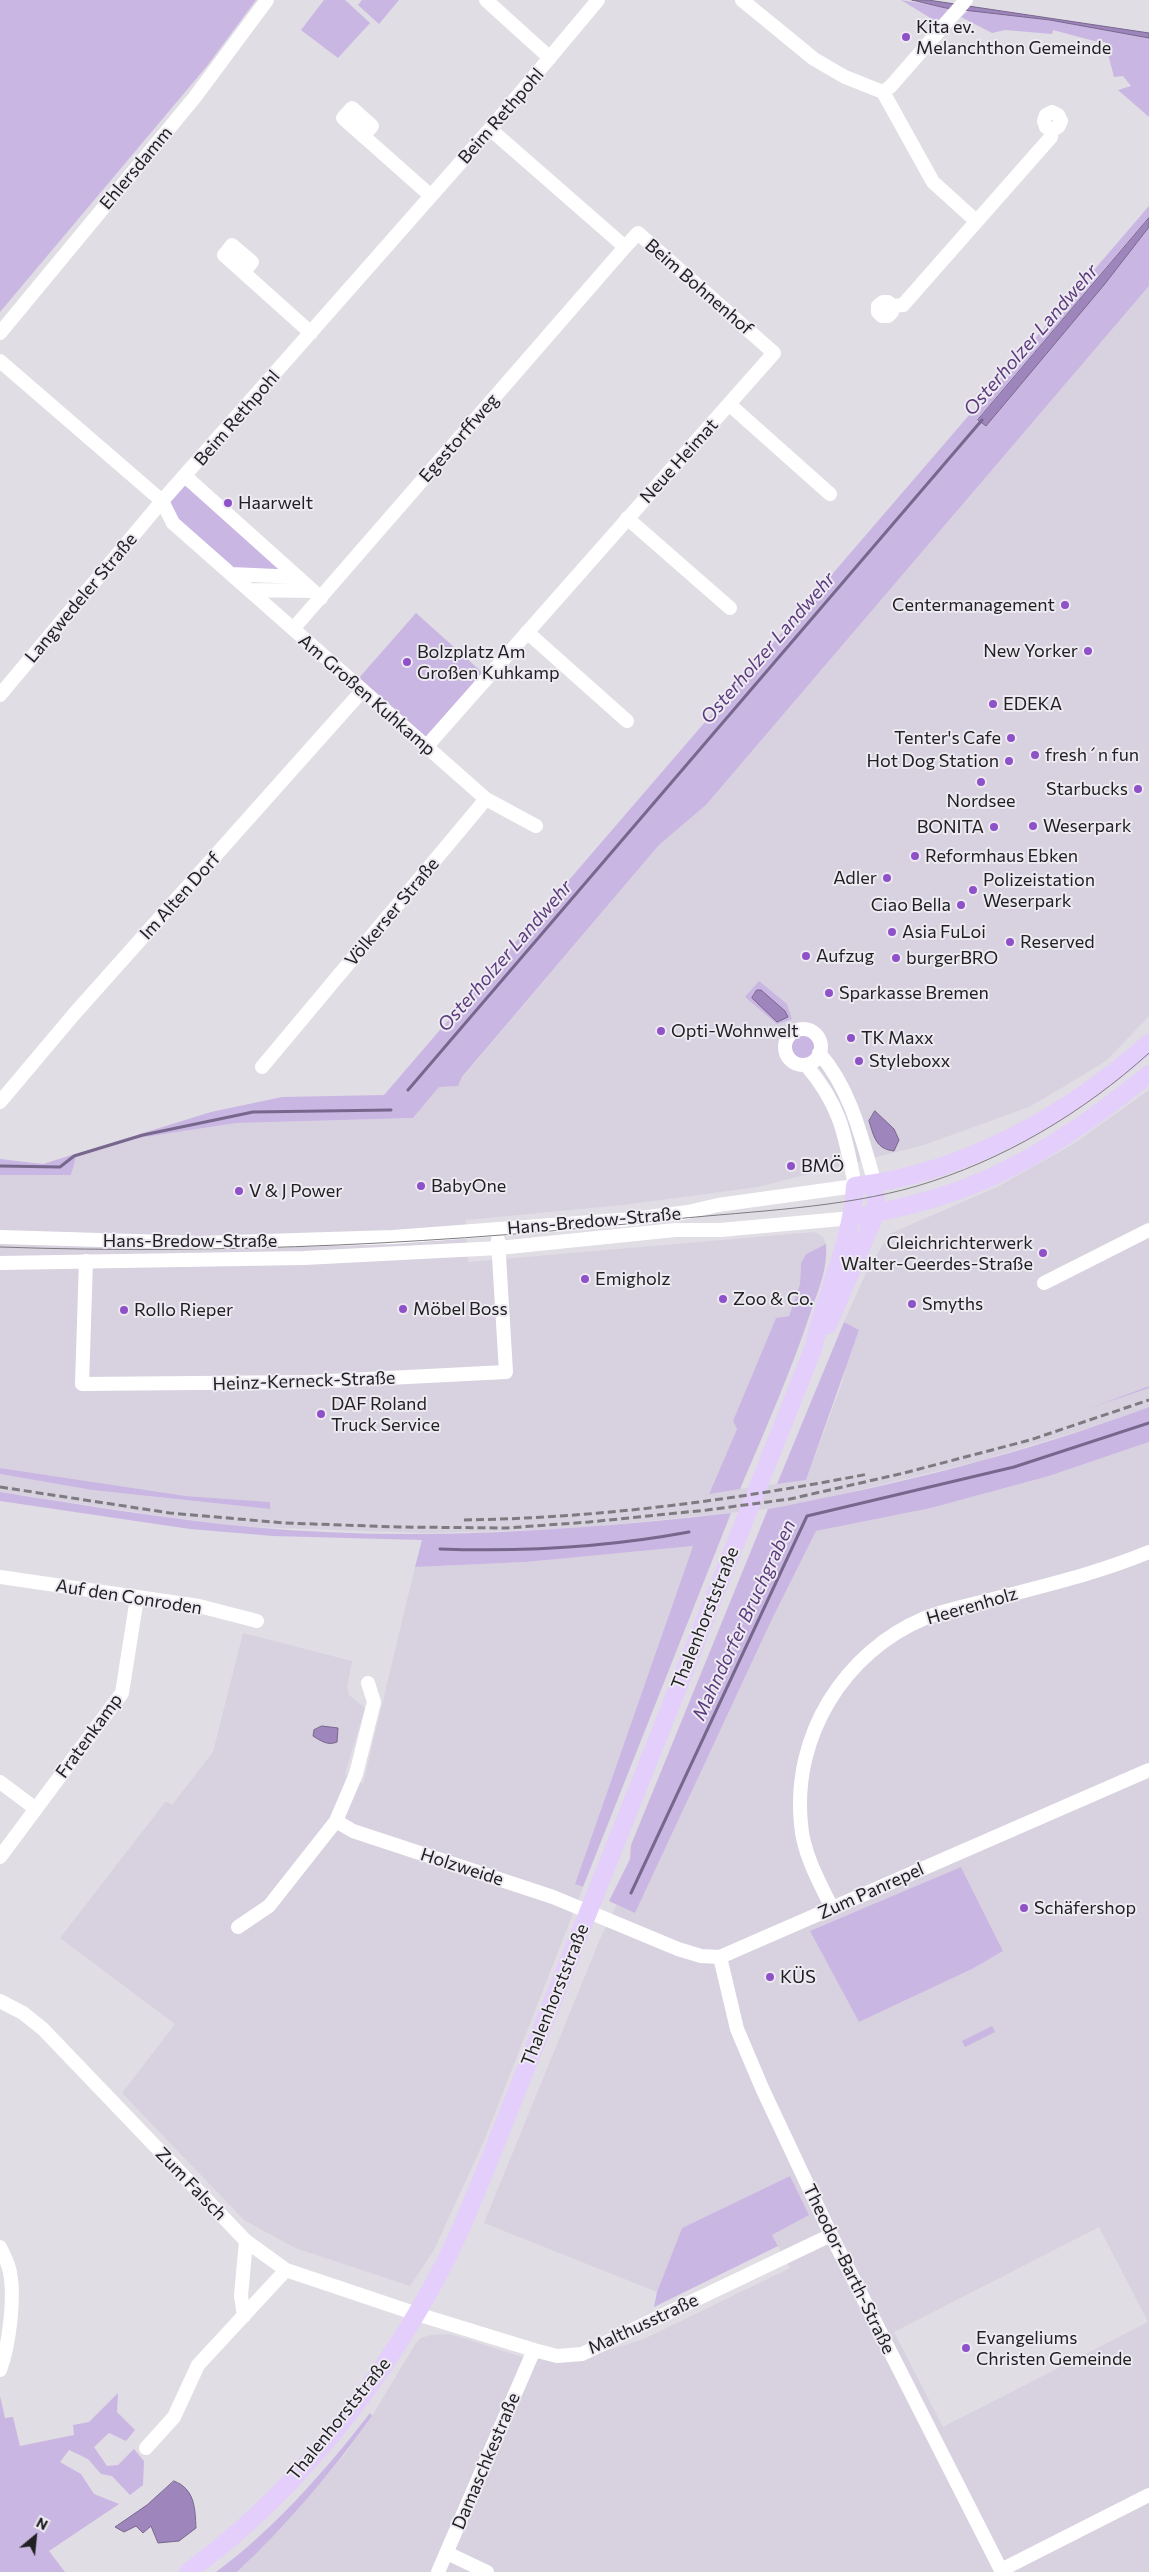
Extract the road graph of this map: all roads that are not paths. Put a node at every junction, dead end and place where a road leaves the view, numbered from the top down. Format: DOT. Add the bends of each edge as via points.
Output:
graph roads {
  1 [pos="267,0"];
  2 [pos="486,0"];
  3 [pos="598,0"];
  4 [pos="742,0"];
  5 [pos="962,4"];
  6 [pos="550,58"];
  7 [pos="883,92"];
  8 [pos="490,129"];
  9 [pos="1052,130"];
  10 [pos="363,136"];
  11 [pos="431,196"];
  12 [pos="976,221"];
  13 [pos="625,247"];
  14 [pos="244,272"];
  15 [pos="892,306"];
  16 [pos="0,333"];
  17 [pos="311,333"];
  18 [pos="774,353"];
  19 [pos="0,361"];
  20 [pos="730,405"];
  21 [pos="186,476"];
  22 [pos="830,494"];
  23 [pos="162,501"];
  24 [pos="627,518"];
  25 [pos="231,574"];
  26 [pos="298,577"];
  27 [pos="248,590"];
  28 [pos="317,594"];
  29 [pos="730,608"];
  30 [pos="293,629"];
  31 [pos="527,632"];
  32 [pos="362,691"];
  33 [pos="0,695"];
  34 [pos="627,722"];
  35 [pos="426,747"];
  36 [pos="486,799"];
  37 [pos="536,826"];
  38 [pos="1149,1043"];
  39 [pos="820,1053"];
  40 [pos="806,1064"];
  41 [pos="262,1068"];
  42 [pos="1149,1074"];
  43 [pos="0,1102"];
  44 [pos="875,1184"];
  45 [pos="855,1186"];
  46 [pos="876,1213"];
  47 [pos="852,1218"];
  48 [pos="498,1230"];
  49 [pos="1149,1230"];
  50 [pos="0,1237"];
  51 [pos="499,1248"];
  52 [pos="86,1261"];
  53 [pos="0,1263"];
  54 [pos="1044,1283"];
  55 [pos="813,1348"];
  56 [pos="1149,1552"];
  57 [pos="0,1577"];
  58 [pos="137,1598"];
  59 [pos="257,1621"];
  60 [pos="368,1683"];
  61 [pos="1149,1770"];
  62 [pos="0,1782"];
  63 [pos="36,1809"];
  64 [pos="336,1821"];
  65 [pos="0,1857"];
  66 [pos="832,1908"];
  67 [pos="589,1911"];
  68 [pos="238,1927"];
  69 [pos="720,1957"];
  70 [pos="1,2005"];
  71 [pos="831,2235"];
  72 [pos="246,2241"];
  73 [pos="0,2248"];
  74 [pos="286,2270"];
  75 [pos="417,2314"];
  76 [pos="244,2316"];
  77 [pos="534,2350"];
  78 [pos="0,2370"];
  79 [pos="146,2448"];
  80 [pos="1149,2495"];
  81 [pos="447,2553"];
  82 [pos="1002,2571"];
  83 [pos="188,2572"];
  84 [pos="438,2572"];
  85 [pos="488,2572"];
  1 -- 16 [label="street, Ehlersdamm" via="195,97"];
  2 -- 6 [label="street, Beim Rethpohl"];
  3 -- 6 [label="street, Beim Rethpohl"];
  4 -- 7 [label="street" via="814,59 845,78"];
  5 -- 7 [label="street"];
  6 -- 8 [label="street, Beim Rethpohl"];
  7 -- 12 [label="street" via="933,182"];
  8 -- 11 [label="street, Beim Rethpohl"];
  8 -- 13 [label="street, Beim Bohnenhof"];
  9 -- 12 [label="street" via="1051,137"];
  10 -- 11 [label="street"];
  11 -- 17 [label="street, Beim Rethpohl"];
  12 -- 15 [label="street" via="904,305"];
  13 -- 18 [label="street, Beim Bohnenhof" via="638,233"];
  13 -- 28 [label="street, Egestorffweg"];
  14 -- 17 [label="street"];
  17 -- 21 [label="street, Beim Rethpohl"];
  18 -- 20 [label="street, Neue Heimat"];
  19 -- 23 [label="street, Am Großen Kuhkamp"];
  20 -- 22 [label="street, Neue Heimat"];
  20 -- 24 [label="street, Neue Heimat"];
  21 -- 23 [label="street, Beim Rethpohl"];
  21 -- 26 [label="street"];
  23 -- 25 [label="street, Am Großen Kuhkamp" via="173,523"];
  23 -- 33 [label="street, Langwedeler Straße"];
  24 -- 29 [label="street, Neue Heimat"];
  24 -- 31 [label="street, Neue Heimat"];
  25 -- 26 [label="street"];
  25 -- 27 [label="street, Am Großen Kuhkamp"];
  26 -- 28 [label="street"];
  27 -- 28 [label="street"];
  27 -- 30 [label="street, Am Großen Kuhkamp"];
  28 -- 30 [label="street, Egestorffweg"];
  30 -- 32 [label="street, Am Großen Kuhkamp"];
  31 -- 34 [label="street"];
  31 -- 35 [label="street, Neue Heimat"];
  32 -- 35 [label="street, Am Großen Kuhkamp"];
  32 -- 43 [label="street, Im Alten Dorf" via="75,1013"];
  35 -- 36 [label="street, Am Großen Kuhkamp"];
  36 -- 37 [label="street"];
  36 -- 41 [label="street, Völkerser Straße"];
  38 -- 44 [label="main road, Hans-Bredow-Straße" via="1099,1084 1046,1119 976,1153 933,1169"];
  39 -- 40 [label="street"];
  39 -- 40 [label="street" via="820,1040 810,1030 800,1029 791,1033 786,1042 788,1056 794,1063"];
  39 -- 44 [label="street" via="841,1084"];
  40 -- 45 [label="street" via="830,1096 840,1117"];
  42 -- 46 [label="main road, Hans-Bredow-Straße" via="1088,1121 1010,1168 940,1196"];
  44 -- 45 [label="main road, Hans-Bredow-Straße"];
  44 -- 46 [label="main road"];
  45 -- 47 [label="main road, Thalenhorststraße"];
  45 -- 48 [label="street, Hans-Bredow-Straße" via="718,1204 688,1212"];
  46 -- 47 [label="main road, Hans-Bredow-Straße"];
  46 -- 55 [label="main road, Thalenhorststraße" via="829,1324"];
  47 -- 51 [label="street, Hans-Bredow-Straße" via="720,1230 675,1230"];
  47 -- 55 [label="main road, Thalenhorststraße"];
  48 -- 50 [label="street, Hans-Bredow-Straße" via="200,1243"];
  48 -- 51 [label="street, Heinz-Kerneck-Straße"];
  49 -- 54 [label="street"];
  51 -- 52 [label="street, Hans-Bredow-Straße" via="304,1258"];
  51 -- 52 [label="street, Heinz-Kerneck-Straße" via="506,1372 309,1382 82,1384"];
  52 -- 53 [label="street, Hans-Bredow-Straße" via="66,1264"];
  55 -- 67 [label="main road, Thalenhorststraße"];
  56 -- 66 [label="street, Heerenholz" via="1095,1572 924,1618 879,1644 837,1687 816,1724 803,1765 801,1824 807,1853"];
  57 -- 58 [label="street, Auf den Conroden"];
  58 -- 59 [label="street, Auf den Conroden" via="199,1606"];
  58 -- 63 [label="street, Fratenkamp" via="122,1693"];
  60 -- 64 [label="street" via="374,1702 356,1774"];
  61 -- 66 [label="street, Zum Panrepel"];
  62 -- 63 [label="street"];
  63 -- 65 [label="street, Fratenkamp"];
  64 -- 67 [label="street, Holzweide" via="353,1831"];
  64 -- 68 [label="street" via="269,1906"];
  66 -- 69 [label="street, Zum Panrepel"];
  67 -- 69 [label="street, Zum Panrepel" via="678,1949 701,1956"];
  67 -- 75 [label="main road, Thalenhorststraße" via="470,2207"];
  69 -- 71 [label="street, Theodor-Barth-Straße" via="737,2029"];
  70 -- 72 [label="street, Zum Falsch" via="23,2014 43,2029"];
  71 -- 77 [label="street, Malthusstraße" via="582,2354 557,2356"];
  71 -- 82 [label="street, Theodor-Barth-Straße"];
  72 -- 74 [label="street, Zum Falsch"];
  72 -- 76 [label="street" via="241,2296"];
  73 -- 78 [label="street" via="10,2271 12,2286"];
  74 -- 75 [label="street, Zum Falsch"];
  74 -- 76 [label="street"];
  75 -- 77 [label="street, Malthusstraße"];
  75 -- 83 [label="main road, Thalenhorststraße" via="365,2392 319,2450 276,2496 214,2553"];
  76 -- 79 [label="street" via="198,2365 174,2418"];
  77 -- 81 [label="street, Damaschkestraße"];
  80 -- 82 [label="street"];
  81 -- 84 [label="street, Damaschkestraße"];
  81 -- 85 [label="street"];
}
